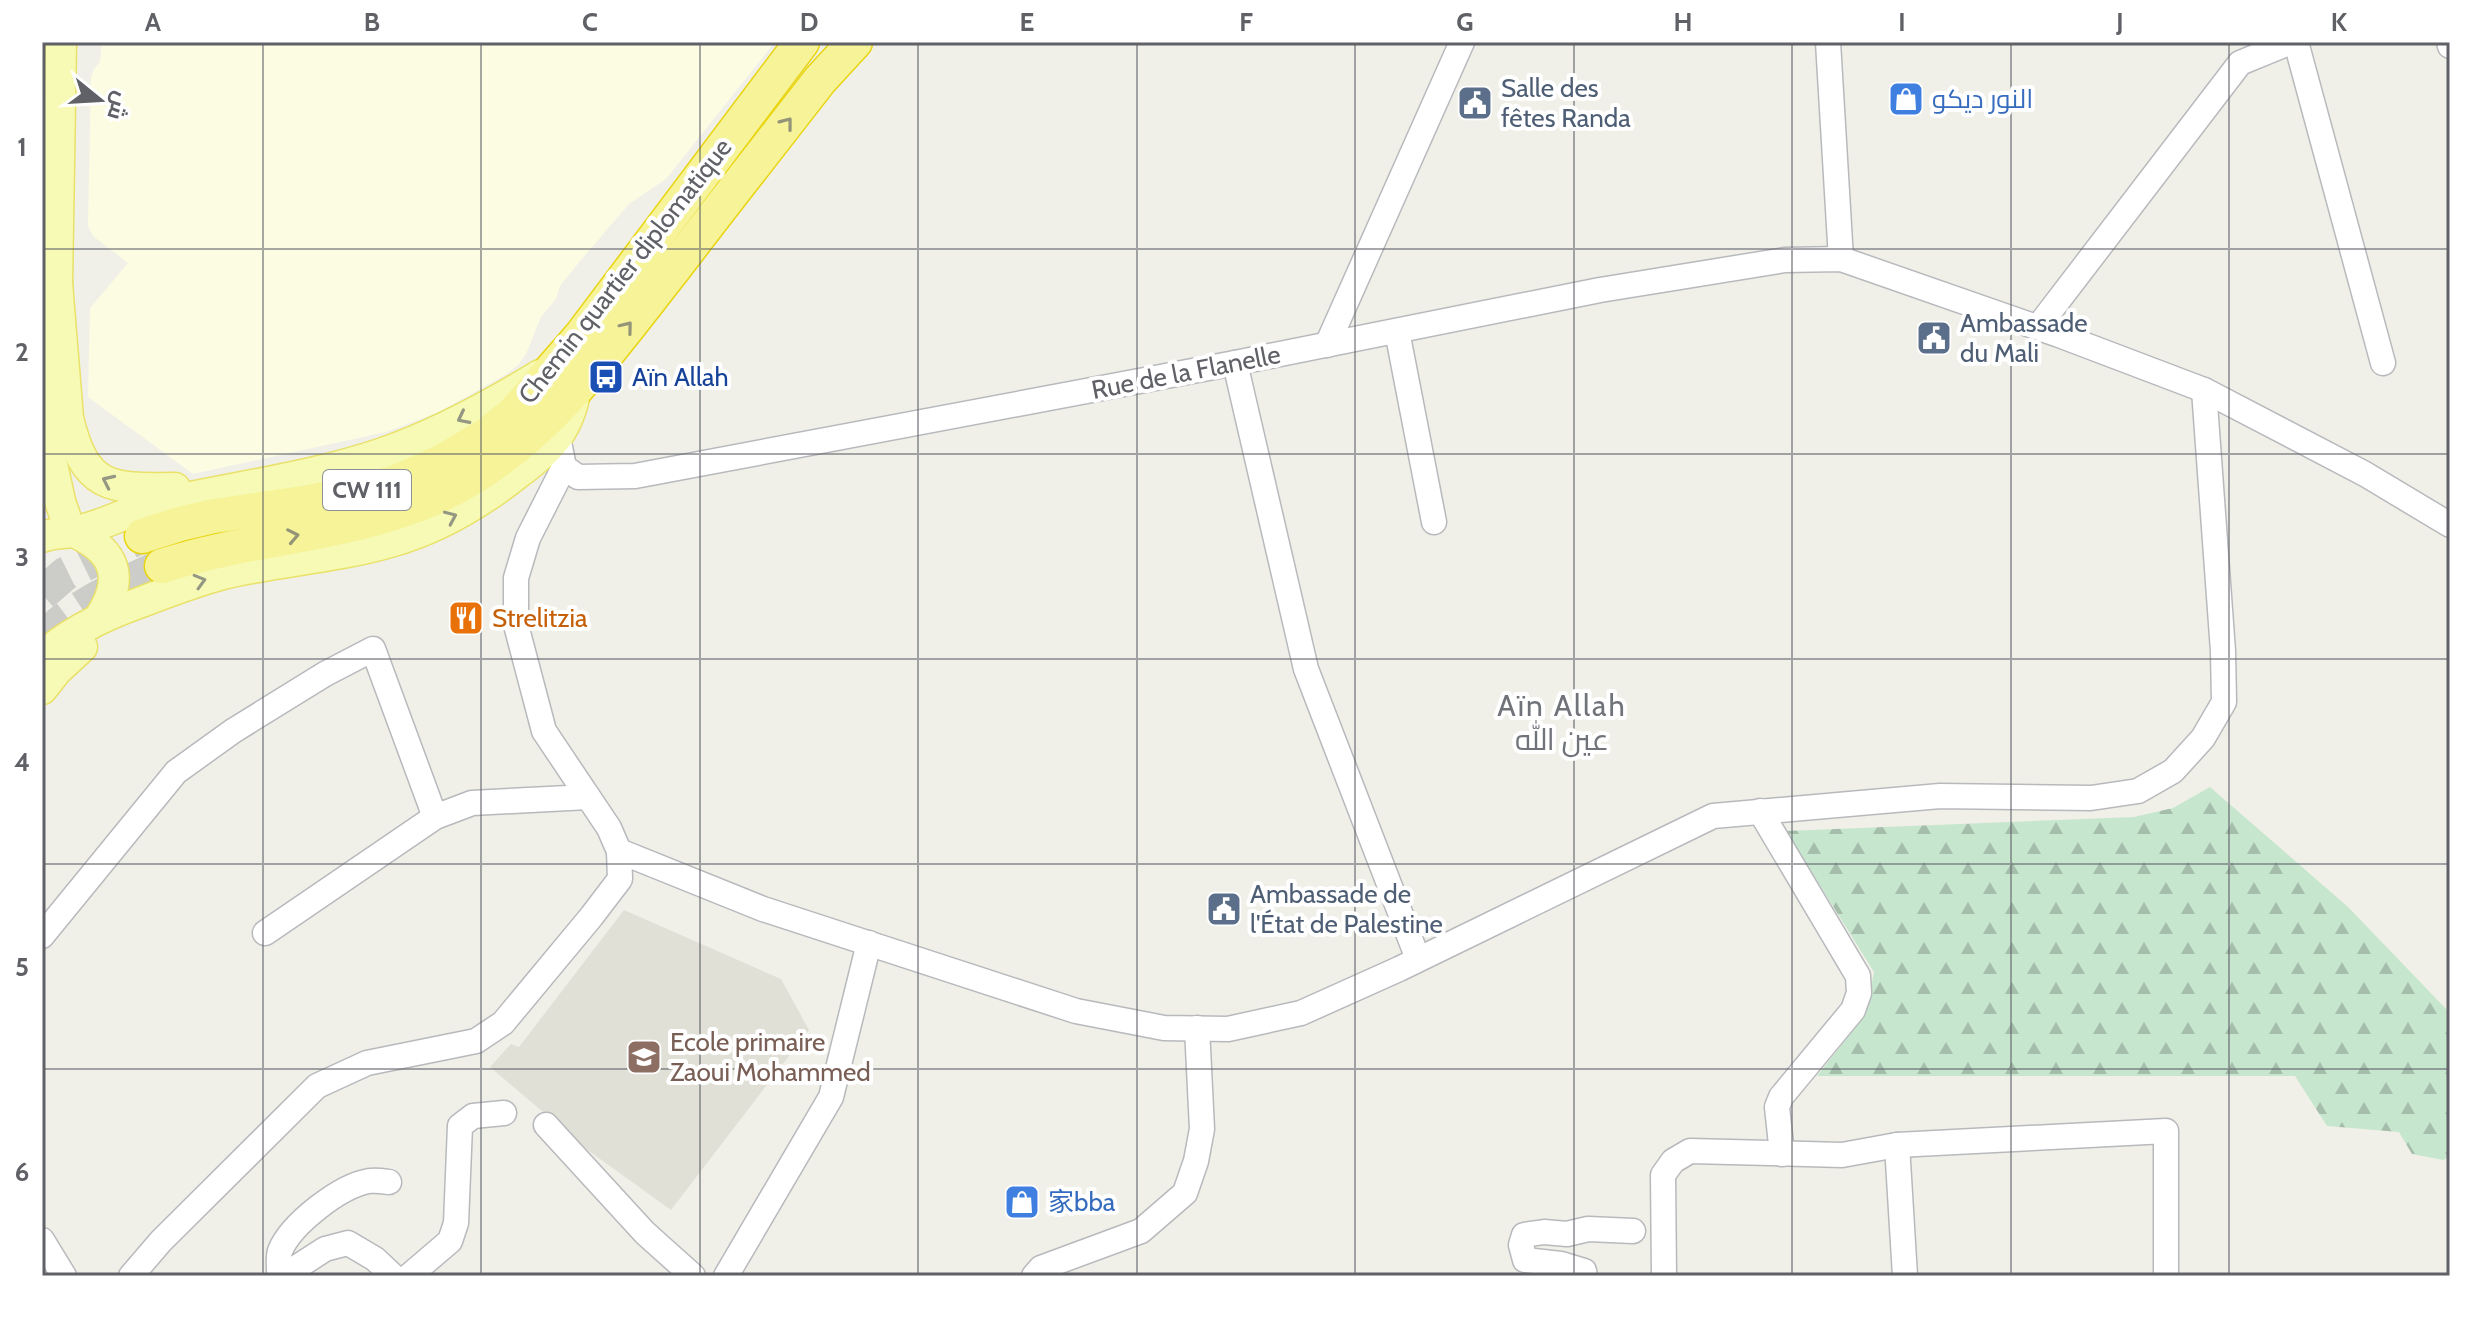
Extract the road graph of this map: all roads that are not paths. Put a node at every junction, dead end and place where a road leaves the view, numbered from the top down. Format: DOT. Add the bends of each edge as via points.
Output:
graph roads {
  1 [pos="61,42"];
  2 [pos="802,42"];
  3 [pos="855,42"];
  4 [pos="1462,42"];
  5 [pos="1828,42"];
  6 [pos="2294,42"];
  7 [pos="2256,48"];
  8 [pos="1841,259"];
  9 [pos="57,283"];
  10 [pos="2038,327"];
  11 [pos="1397,331"];
  12 [pos="1327,345"];
  13 [pos="1235,363"];
  14 [pos="2383,363"];
  15 [pos="43,365"];
  16 [pos="566,376"];
  17 [pos="42,377"];
  18 [pos="2204,390"];
  19 [pos="558,437"];
  20 [pos="564,467"];
  21 [pos="241,486"];
  22 [pos="1434,522"];
  23 [pos="2450,525"];
  24 [pos="62,533"];
  25 [pos="142,536"];
  26 [pos="159,582"];
  27 [pos="91,623"];
  28 [pos="42,627"];
  29 [pos="42,657"];
  30 [pos="42,689"];
  31 [pos="588,797"];
  32 [pos="1760,811"];
  33 [pos="435,817"];
  34 [pos="619,851"];
  35 [pos="265,933"];
  36 [pos="42,936"];
  37 [pos="869,943"];
  38 [pos="1418,959"];
  39 [pos="1197,1028"];
  40 [pos="504,1113"];
  41 [pos="546,1125"];
  42 [pos="1897,1145"];
  43 [pos="1782,1154"];
  44 [pos="389,1182"];
  45 [pos="1633,1231"];
  46 [pos="42,1240"];
  47 [pos="64,1276"];
  48 [pos="131,1276"];
  49 [pos="393,1276"];
  50 [pos="409,1276"];
  51 [pos="693,1276"];
  52 [pos="726,1276"];
  53 [pos="1034,1276"];
  54 [pos="1585,1276"];
  55 [pos="1664,1276"];
  56 [pos="1905,1276"];
  57 [pos="2166,1276"];
  1 -- 9 [label="main road"];
  2 -- 16 [label="highway, Chemin quartier diplomatique / CW 111" via="581,336"];
  16 -- 3 [label="highway, CW 111, one-way" via="624,332"];
  4 -- 12 [label="street"];
  5 -- 8 [label="street"];
  6 -- 7 [label="street"];
  6 -- 14 [label="street"];
  7 -- 10 [label="street"];
  8 -- 10 [label="street"];
  8 -- 11 [label="street, Rue de la Flanelle" via="1785,260 1600,290"];
  9 -- 15 [label="main road"];
  21 -- 9 [label="main road, one-way" via="127,488 92,473 73,440 68,418"];
  10 -- 18 [label="street"];
  11 -- 12 [label="street, Rue de la Flanelle"];
  11 -- 22 [label="street"];
  12 -- 13 [label="street, Rue de la Flanelle"];
  13 -- 20 [label="street, Rue de la Flanelle" via="635,476 578,477"];
  13 -- 38 [label="street" via="1306,669"];
  15 -- 17 [label="main road"];
  15 -- 24 [label="main road"];
  16 -- 19 [label="main road" via="573,409"];
  16 -- 21 [label="main road, one-way" via="383,453"];
  16 -- 25 [label="highway, Chemin quartier diplomatique / CW 111" via="487,435 394,483 214,516"];
  26 -- 16 [label="highway, one-way" via="198,554 375,518 464,483 546,422"];
  18 -- 23 [label="street"];
  18 -- 32 [label="street" via="2224,702 2203,738 2173,771 2138,791 2091,798 1940,796"];
  19 -- 20 [label="street"];
  26 -- 19 [label="main road, one-way" via="390,542 466,511"];
  20 -- 31 [label="street" via="524,551 516,578 516,625 544,731"];
  21 -- 24 [label="main road"];
  24 -- 27 [label="main road" via="94,541 108,557 115,578 112,599"];
  26 -- 27 [label="main road"];
  26 -- 30 [label="main road" via="87,642"];
  27 -- 28 [label="main road" via="66,632"];
  27 -- 29 [label="main road"];
  31 -- 33 [label="street" via="472,803"];
  31 -- 34 [label="street"];
  32 -- 38 [label="street" via="1713,816"];
  32 -- 43 [label="street" via="1858,976 1853,1010 1781,1097 1777,1107"];
  33 -- 35 [label="street"];
  33 -- 36 [label="street" via="373,649 233,731 176,772"];
  34 -- 37 [label="street" via="763,909"];
  34 -- 48 [label="street" via="620,879 503,1023 476,1041 367,1063 317,1086"];
  37 -- 39 [label="street" via="1076,1011 1164,1028"];
  37 -- 52 [label="street" via="831,1097"];
  38 -- 39 [label="street" via="1301,1013 1228,1029"];
  39 -- 53 [label="street" via="1202,1129 1185,1193 1141,1231 1041,1268"];
  40 -- 50 [label="street" via="473,1116 460,1126 456,1223 450,1241"];
  41 -- 51 [label="street" via="645,1233"];
  42 -- 43 [label="street" via="1842,1155"];
  42 -- 56 [label="street"];
  42 -- 57 [label="street" via="2166,1131"];
  43 -- 55 [label="street" via="1690,1151 1673,1161 1663,1175"];
  44 -- 49 [label="street" via="348,1188 322,1204 290,1234 279,1254 279,1270 291,1271 325,1249 348,1243"];
  45 -- 54 [label="street" via="1524,1235 1525,1260 1561,1264 1584,1271"];
  46 -- 47 [label="street"];
}
